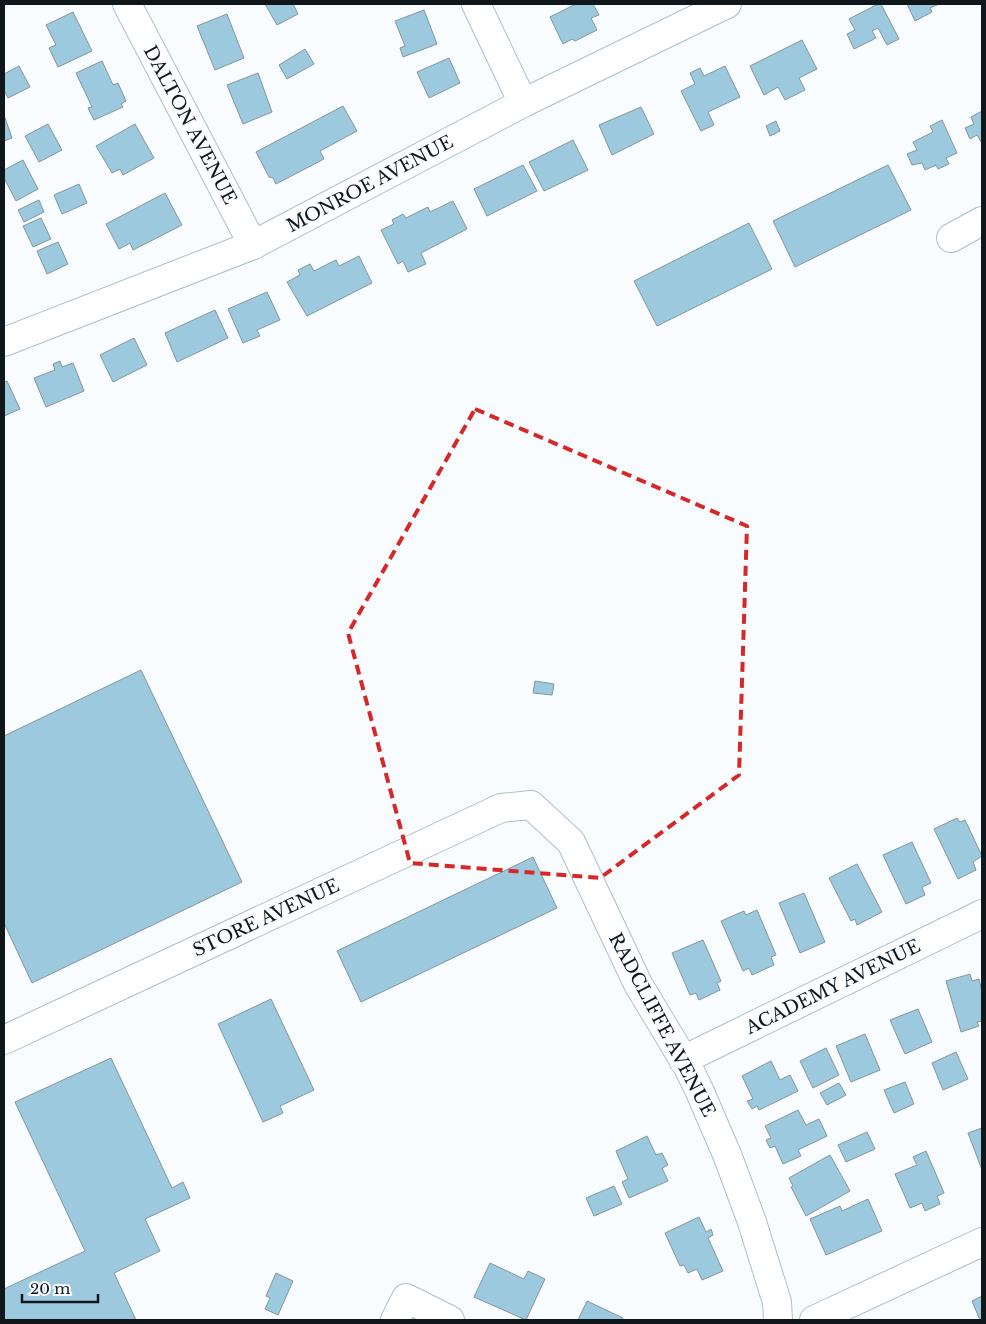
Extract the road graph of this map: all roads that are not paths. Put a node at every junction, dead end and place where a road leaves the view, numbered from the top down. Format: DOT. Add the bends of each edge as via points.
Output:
graph roads {
  1 [pos="127,4"];
  2 [pos="476,4"];
  3 [pos="727,4"];
  4 [pos="523,103"];
  5 [pos="982,222"];
  6 [pos="951,238"];
  7 [pos="252,245"];
  8 [pos="4,342"];
  9 [pos="531,805"];
  10 [pos="982,914"];
  11 [pos="4,1040"];
  12 [pos="683,1060"];
  13 [pos="982,1242"];
  14 [pos="401,1309"];
  15 [pos="450,1320"];
  16 [pos="778,1320"];
  17 [pos="814,1320"];
  1 -- 7 [label="street, DALTON AVENUE"];
  2 -- 4 [label="street"];
  3 -- 4 [label="street, MONROE AVENUE"];
  4 -- 7 [label="street, MONROE AVENUE"];
  5 -- 6 [label="street"];
  7 -- 8 [label="street, MONROE AVENUE"];
  9 -- 11 [label="street, STORE AVENUE" via="502,808"];
  9 -- 12 [label="street, RADCLIFFE AVENUE" via="571,842 638,984"];
  10 -- 12 [label="street, ACADEMY AVENUE"];
  12 -- 16 [label="street, RADCLIFFE AVENUE" via="715,1124 740,1188 773,1288"];
  13 -- 17 [label="street"];
  14 -- 15 [label="street"];
}
